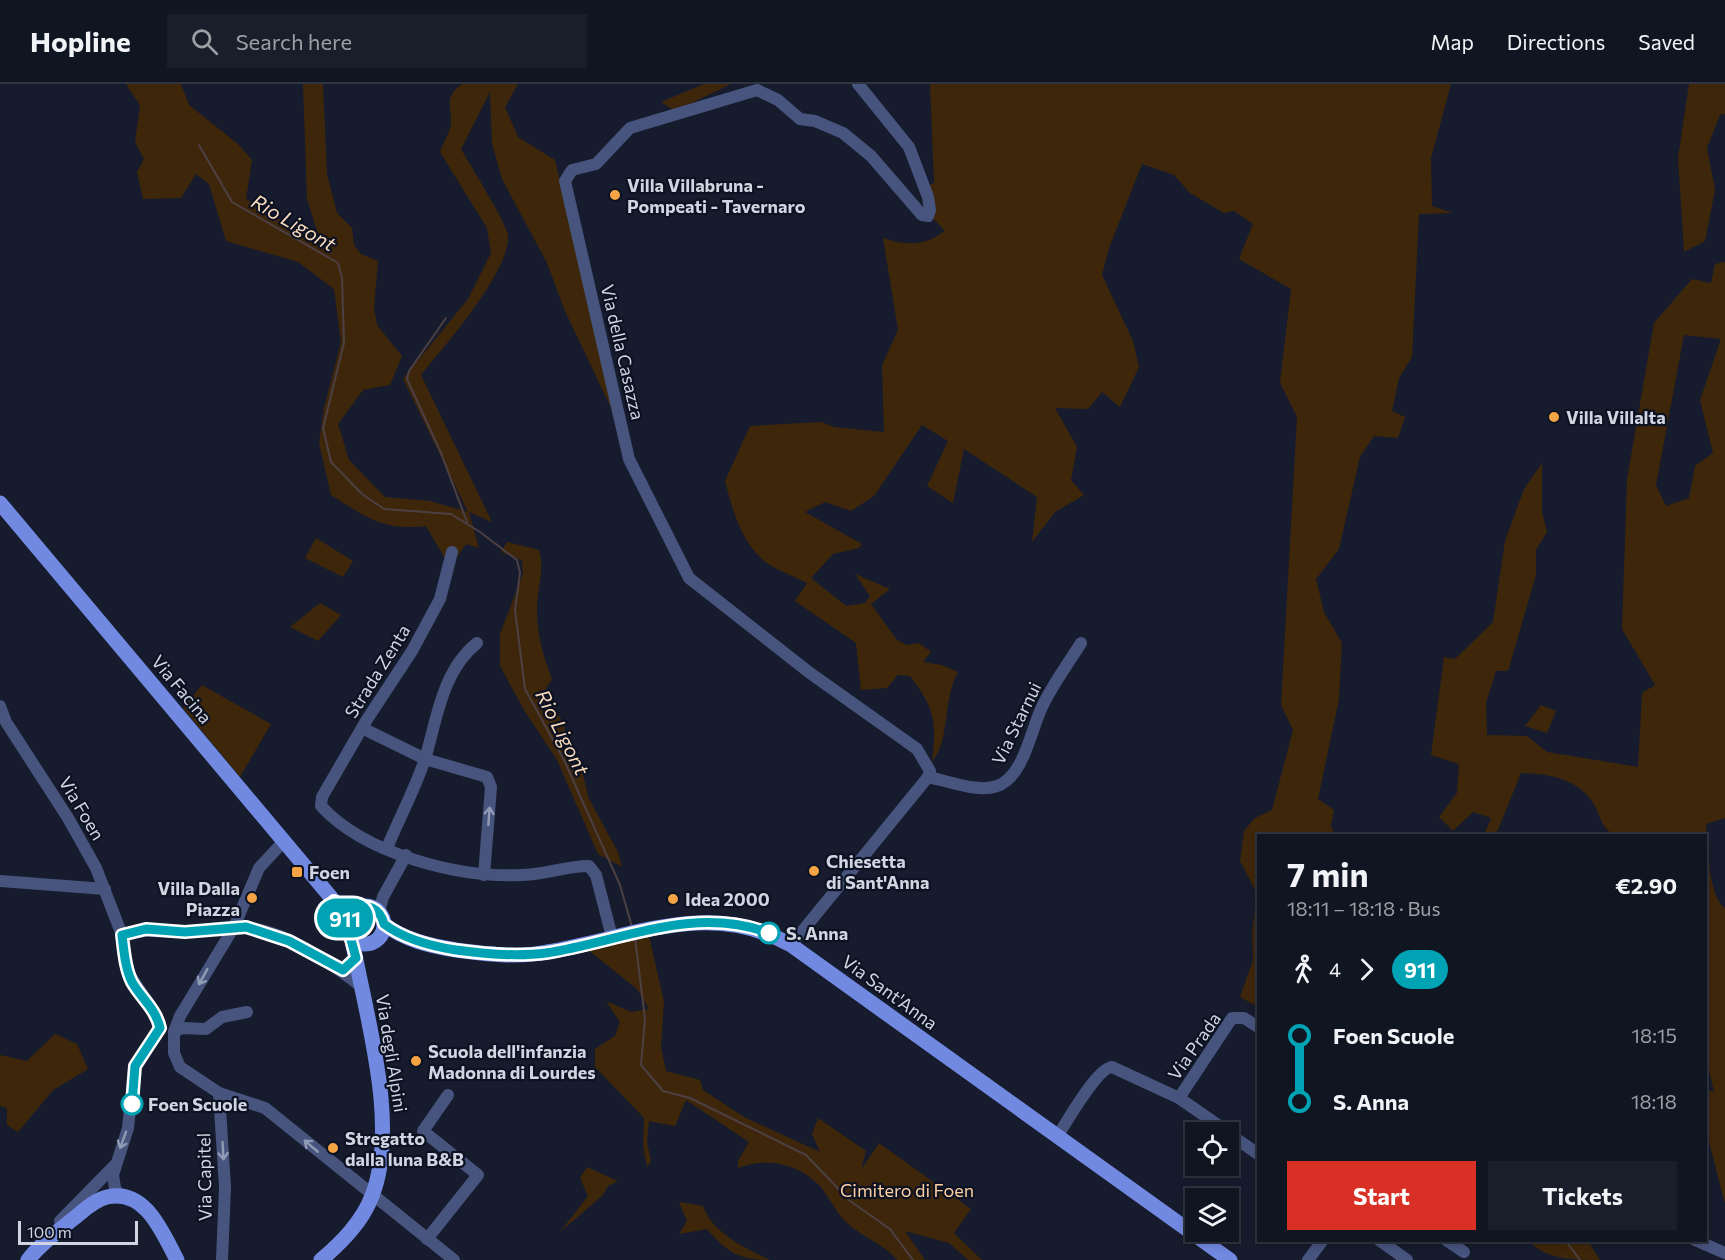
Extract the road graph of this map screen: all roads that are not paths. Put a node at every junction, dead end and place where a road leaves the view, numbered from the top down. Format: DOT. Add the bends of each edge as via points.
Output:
graph roads {
  1 [pos="858,84"];
  2 [pos="0,503"];
  3 [pos="452,552"];
  4 [pos="477,643"];
  5 [pos="1081,643"];
  6 [pos="0,706"];
  7 [pos="363,728"];
  8 [pos="424,759"];
  9 [pos="928,777"];
  10 [pos="284,842"];
  11 [pos="387,848"];
  12 [pos="406,855"];
  13 [pos="484,875"];
  14 [pos="0,881"];
  15 [pos="105,889"];
  16 [pos="350,916"];
  17 [pos="377,920"];
  18 [pos="234,927"];
  19 [pos="122,935"];
  20 [pos="620,935"];
  21 [pos="352,939"];
  22 [pos="791,945"];
  23 [pos="356,958"];
  24 [pos="339,970"];
  25 [pos="360,982"];
  26 [pos="247,1012"];
  27 [pos="1257,1026"];
  28 [pos="160,1028"];
  29 [pos="174,1032"];
  30 [pos="219,1093"];
  31 [pos="448,1095"];
  32 [pos="1179,1098"];
  33 [pos="1213,1122"];
  34 [pos="1057,1137"];
  35 [pos="1239,1141"];
  36 [pos="1257,1153"];
  37 [pos="115,1170"];
  38 [pos="121,1197"];
  39 [pos="372,1197"];
  40 [pos="100,1199"];
  41 [pos="427,1239"];
  42 [pos="1322,1242"];
  43 [pos="1382,1242"];
  44 [pos="1449,1242"];
  45 [pos="1700,1242"];
  46 [pos="1464,1252"];
  47 [pos="1725,1253"];
  48 [pos="33,1255"];
  49 [pos="177,1260"];
  50 [pos="222,1260"];
  51 [pos="321,1260"];
  52 [pos="454,1260"];
  53 [pos="1230,1260"];
  54 [pos="1308,1260"];
  55 [pos="1407,1260"];
  1 -- 9 [label="street, Via della Casazza" via="909,147 928,197 928,216 922,215 871,156 843,133 800,119 778,100 757,90 630,128 596,164 572,170 565,181 629,459 689,578 916,749 930,771"];
  2 -- 10 [label="main road, Via Facina"];
  3 -- 7 [label="street, Strada Zenta" via="440,600"];
  4 -- 8 [label="street" via="467,651 439,700"];
  5 -- 9 [label="street, Via Starnui" via="1042,706 1023,758 1010,778 997,786 980,787"];
  6 -- 15 [label="street, Via Foen" via="6,722 69,818"];
  7 -- 8 [label="street"];
  7 -- 11 [label="street, Strada Zenta" via="320,804 350,829"];
  8 -- 11 [label="street"];
  13 -- 8 [label="street, one-way" via="489,780"];
  9 -- 22 [label="street"];
  10 -- 16 [label="main road, Via Facina"];
  10 -- 18 [label="street" via="259,868"];
  11 -- 12 [label="street"];
  12 -- 13 [label="street" via="440,867"];
  12 -- 17 [label="street"];
  13 -- 20 [label="street" via="539,874 589,866 595,872"];
  14 -- 15 [label="street"];
  15 -- 19 [label="street, Via Foen"];
  16 -- 17 [label="main road"];
  16 -- 21 [label="main road, Via degli Alpini" via="348,934"];
  17 -- 20 [label="main road, Via Sant'Anna" via="404,937 443,948 503,955 545,953"];
  17 -- 21 [label="main road"];
  17 -- 25 [label="main road, Via degli Alpini" via="360,962"];
  18 -- 19 [label="street" via="185,932 146,929"];
  18 -- 24 [label="street" via="289,941"];
  18 -- 29 [label="street, one-way"];
  19 -- 28 [label="street, Via Foen" via="129,974 157,1016"];
  20 -- 22 [label="main road, Via Sant'Anna" via="702,921 755,928"];
  21 -- 23 [label="main road, Via degli Alpini"];
  22 -- 34 [label="main road, Via Sant'Anna"];
  23 -- 24 [label="street" via="350,966"];
  23 -- 25 [label="main road, Via degli Alpini"];
  24 -- 25 [label="street"];
  25 -- 39 [label="main road, Via degli Alpini" via="382,1116 380,1164"];
  26 -- 29 [label="street" via="222,1017 206,1029 182,1028"];
  27 -- 32 [label="street, Via Prada" via="1244,1018 1233,1018"];
  28 -- 29 [label="street"];
  28 -- 37 [label="street, one-way" via="135,1066 128,1128"];
  29 -- 30 [label="street" via="174,1053 180,1067"];
  39 -- 30 [label="street, one-way" via="265,1108"];
  30 -- 50 [label="street, Via Capitel, one-way" via="225,1187"];
  31 -- 41 [label="street" via="423,1131 478,1175"];
  32 -- 33 [label="street"];
  32 -- 34 [label="street, Via Prada" via="1118,1068 1108,1067"];
  34 -- 53 [label="main road, Via Sant'Anna"];
  35 -- 36 [label="street"];
  37 -- 38 [label="street" via="115,1188"];
  37 -- 40 [label="street"];
  37 -- 48 [label="street" via="46,1234"];
  38 -- 40 [label="main road"];
  38 -- 49 [label="main road" via="139,1204 153,1216"];
  39 -- 41 [label="street"];
  39 -- 51 [label="main road, Via degli Alpini" via="350,1233"];
  40 -- 48 [label="main road"];
  41 -- 52 [label="street"];
  42 -- 54 [label="street"];
  43 -- 55 [label="street"];
  44 -- 46 [label="street"];
  45 -- 47 [label="street"];
}
